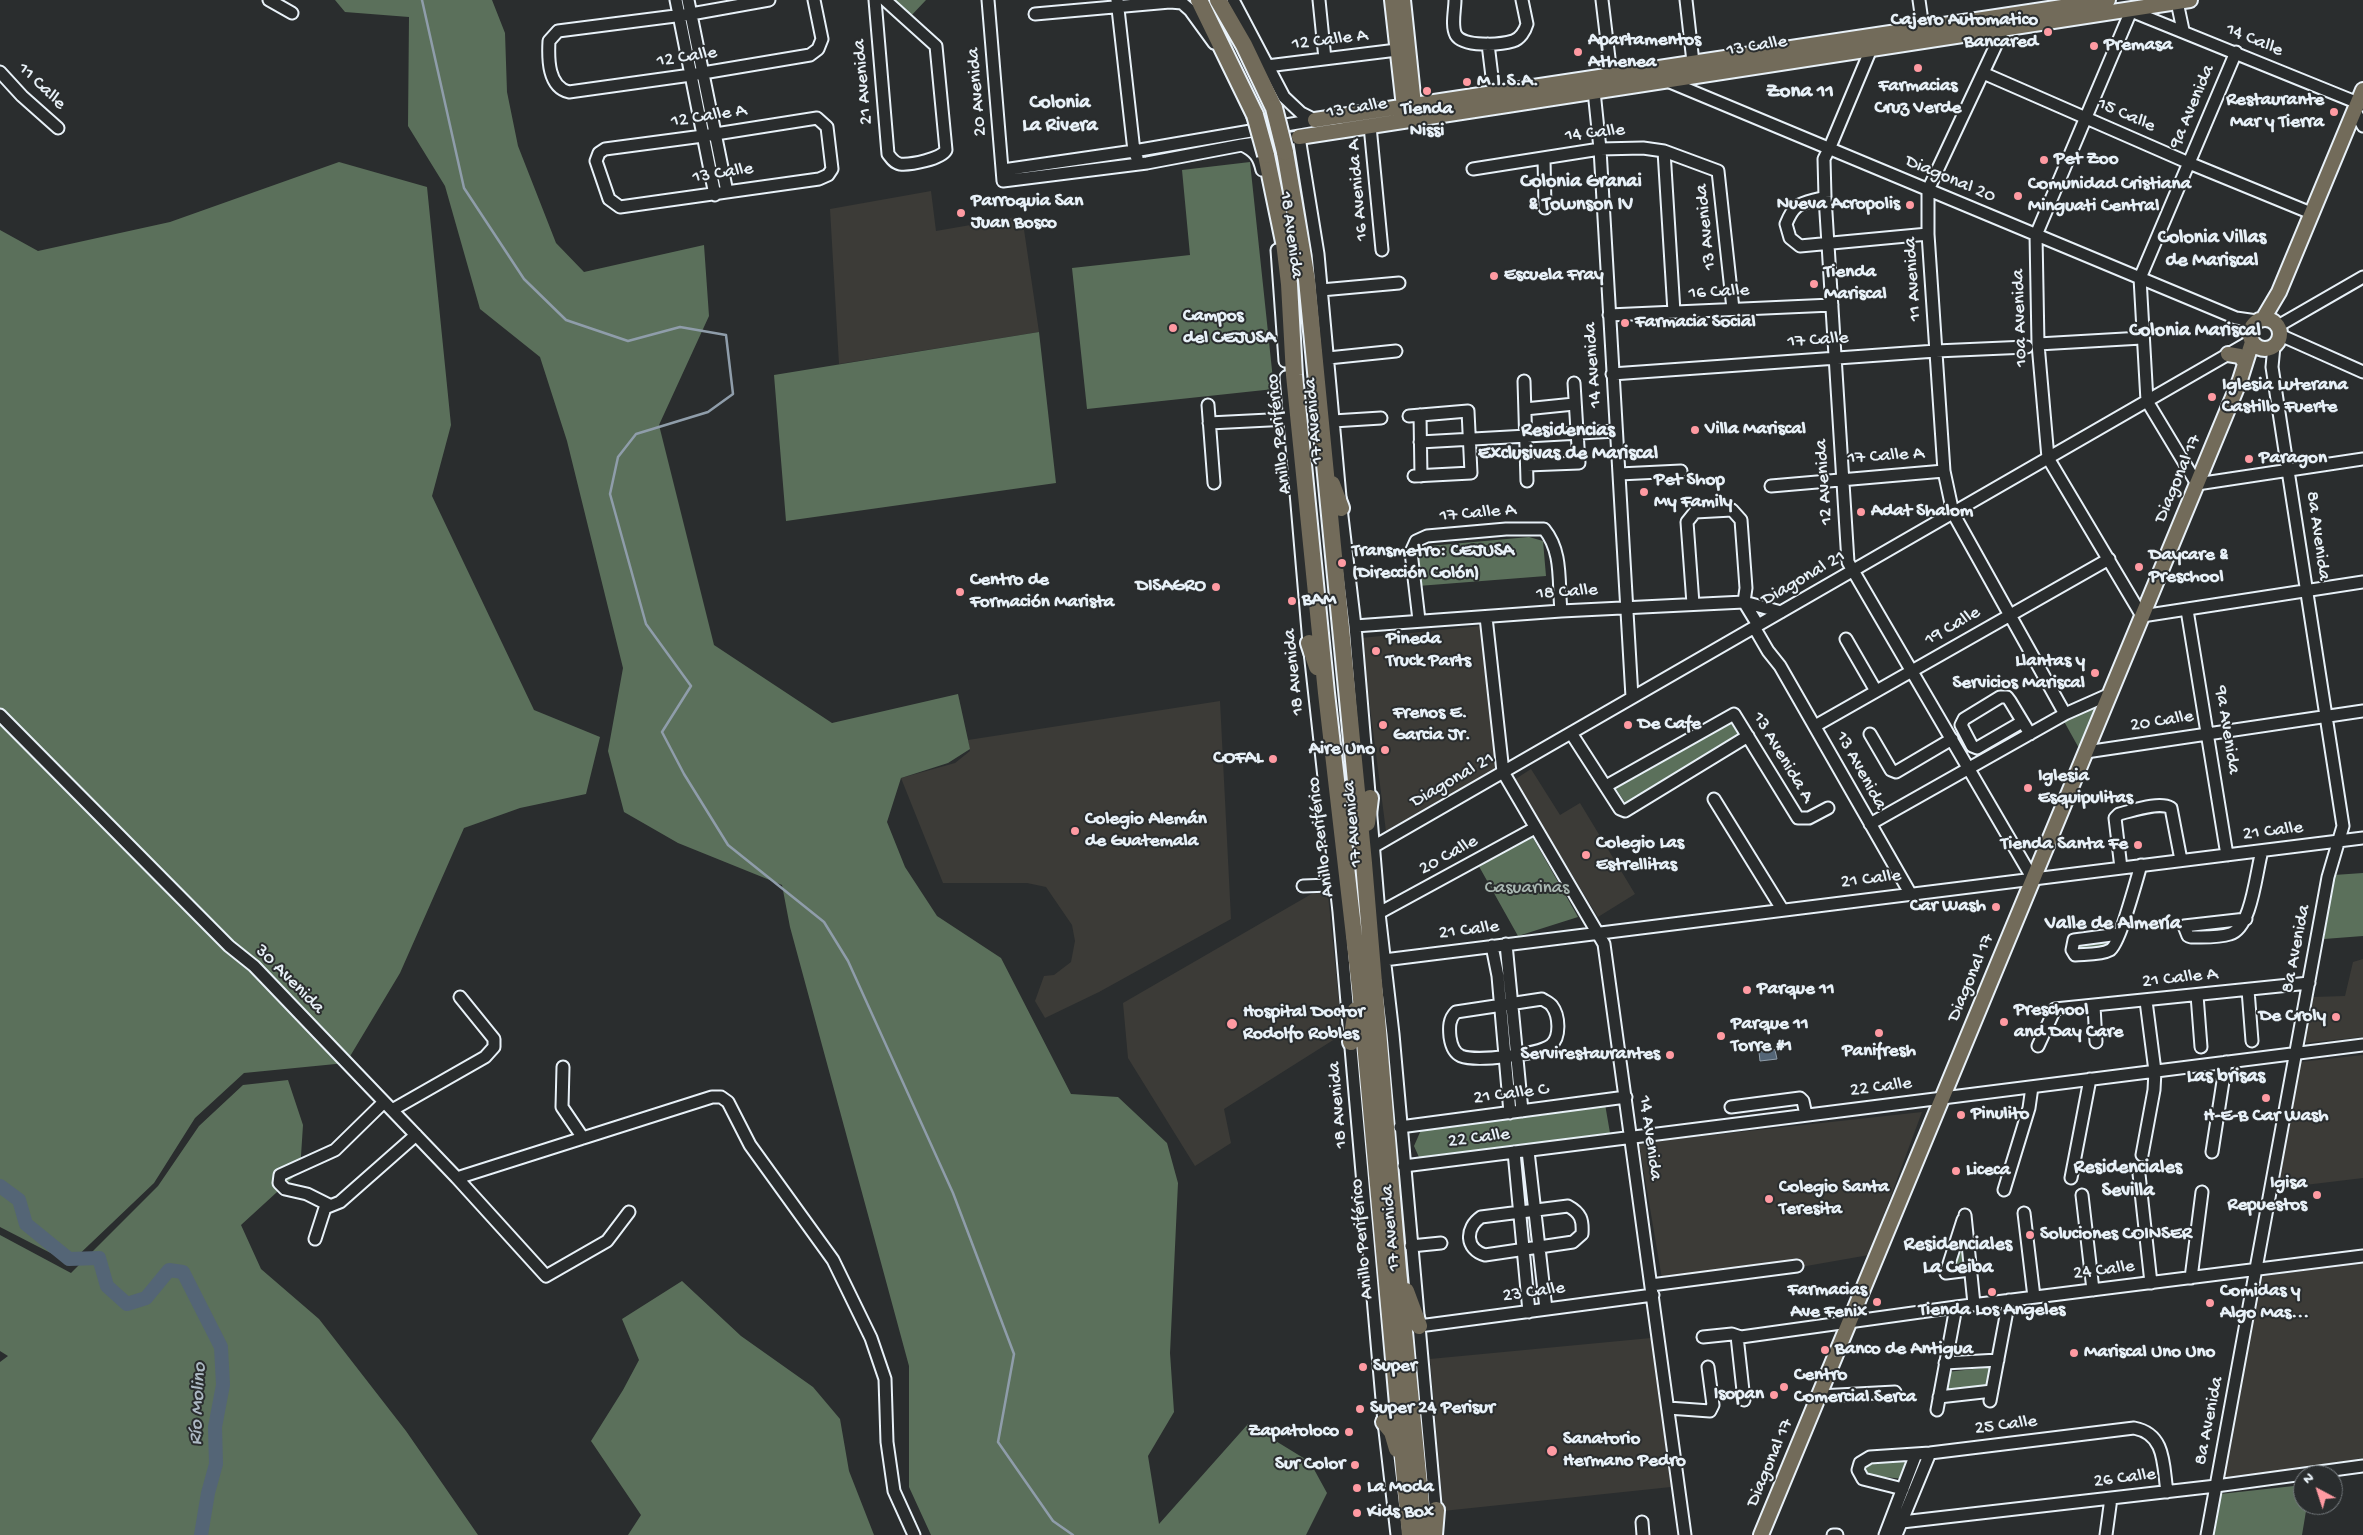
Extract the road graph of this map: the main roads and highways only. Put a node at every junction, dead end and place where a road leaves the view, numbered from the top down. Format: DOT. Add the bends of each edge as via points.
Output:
graph roads {
  1 [pos="1199,0"];
  2 [pos="1218,0"];
  3 [pos="1392,0"];
  4 [pos="1402,0"];
  5 [pos="2108,0"];
  6 [pos="2184,0"];
  7 [pos="1924,33"];
  8 [pos="2363,90"];
  9 [pos="1409,106"];
  10 [pos="2358,107"];
  11 [pos="1432,117"];
  12 [pos="1315,120"];
  13 [pos="1300,137"];
  14 [pos="2265,335"];
  15 [pos="2228,354"];
  16 [pos="2245,363"];
  17 [pos="1294,375"];
  18 [pos="2240,380"];
  19 [pos="1290,424"];
  20 [pos="1323,458"];
  21 [pos="1341,508"];
  22 [pos="1309,643"];
  23 [pos="1326,693"];
  24 [pos="1370,798"];
  25 [pos="1364,863"];
  26 [pos="1360,988"];
  27 [pos="1351,1042"];
  28 [pos="1398,1270"];
  29 [pos="1419,1326"];
  30 [pos="1384,1422"];
  31 [pos="1405,1475"];
  32 [pos="1436,1510"];
  33 [pos="1400,1535"];
  34 [pos="1424,1535"];
  35 [pos="1434,1535"];
  36 [pos="1761,1535"];
  1 -- 17 [label="highway, Anillo Periférico, bridge" via="1255,115 1266,155 1284,242"];
  2 -- 20 [label="highway, Anillo Periférico, bridge" via="1274,108 1285,152 1306,271"];
  3 -- 9 [label="main road" via="1397,50"];
  4 -- 9 [label="main road"];
  5 -- 7 [label="main road, 13 Calle"];
  6 -- 7 [label="main road, 13 Calle" via="2131,11 2004,28"];
  7 -- 9 [label="main road, 13 Calle" via="1694,62"];
  7 -- 11 [label="main road, 13 Calle" via="1871,49"];
  8 -- 10 [label="main road, Diagonal 17"];
  9 -- 11 [label="main road" via="1406,113"];
  9 -- 12 [label="main road, 13 Calle"];
  10 -- 14 [label="main road, Diagonal 17" via="2279,292"];
  11 -- 13 [label="main road, 13 Calle"];
  14 -- 16 [label="main road, Diagonal 17"];
  14 -- 18 [label="main road, Diagonal 17"];
  15 -- 16 [label="main road" via="2240,356"];
  16 -- 18 [label="main road, Diagonal 17"];
  17 -- 19 [label="highway"];
  17 -- 23 [label="highway, Anillo Periférico"];
  18 -- 36 [label="main road, Diagonal 17"];
  20 -- 21 [label="highway"];
  20 -- 25 [label="highway, Anillo Periférico"];
  22 -- 23 [label="highway"];
  23 -- 26 [label="highway, Anillo Periférico"];
  24 -- 25 [label="highway"];
  25 -- 28 [label="highway, Anillo Periférico"];
  26 -- 27 [label="highway"];
  26 -- 31 [label="highway, Anillo Periférico"];
  28 -- 29 [label="highway"];
  28 -- 34 [label="highway, Anillo Periférico"];
  30 -- 31 [label="highway" via="1395,1439"];
  31 -- 33 [label="highway, Anillo Periférico"];
  32 -- 35 [label="highway"];
}
